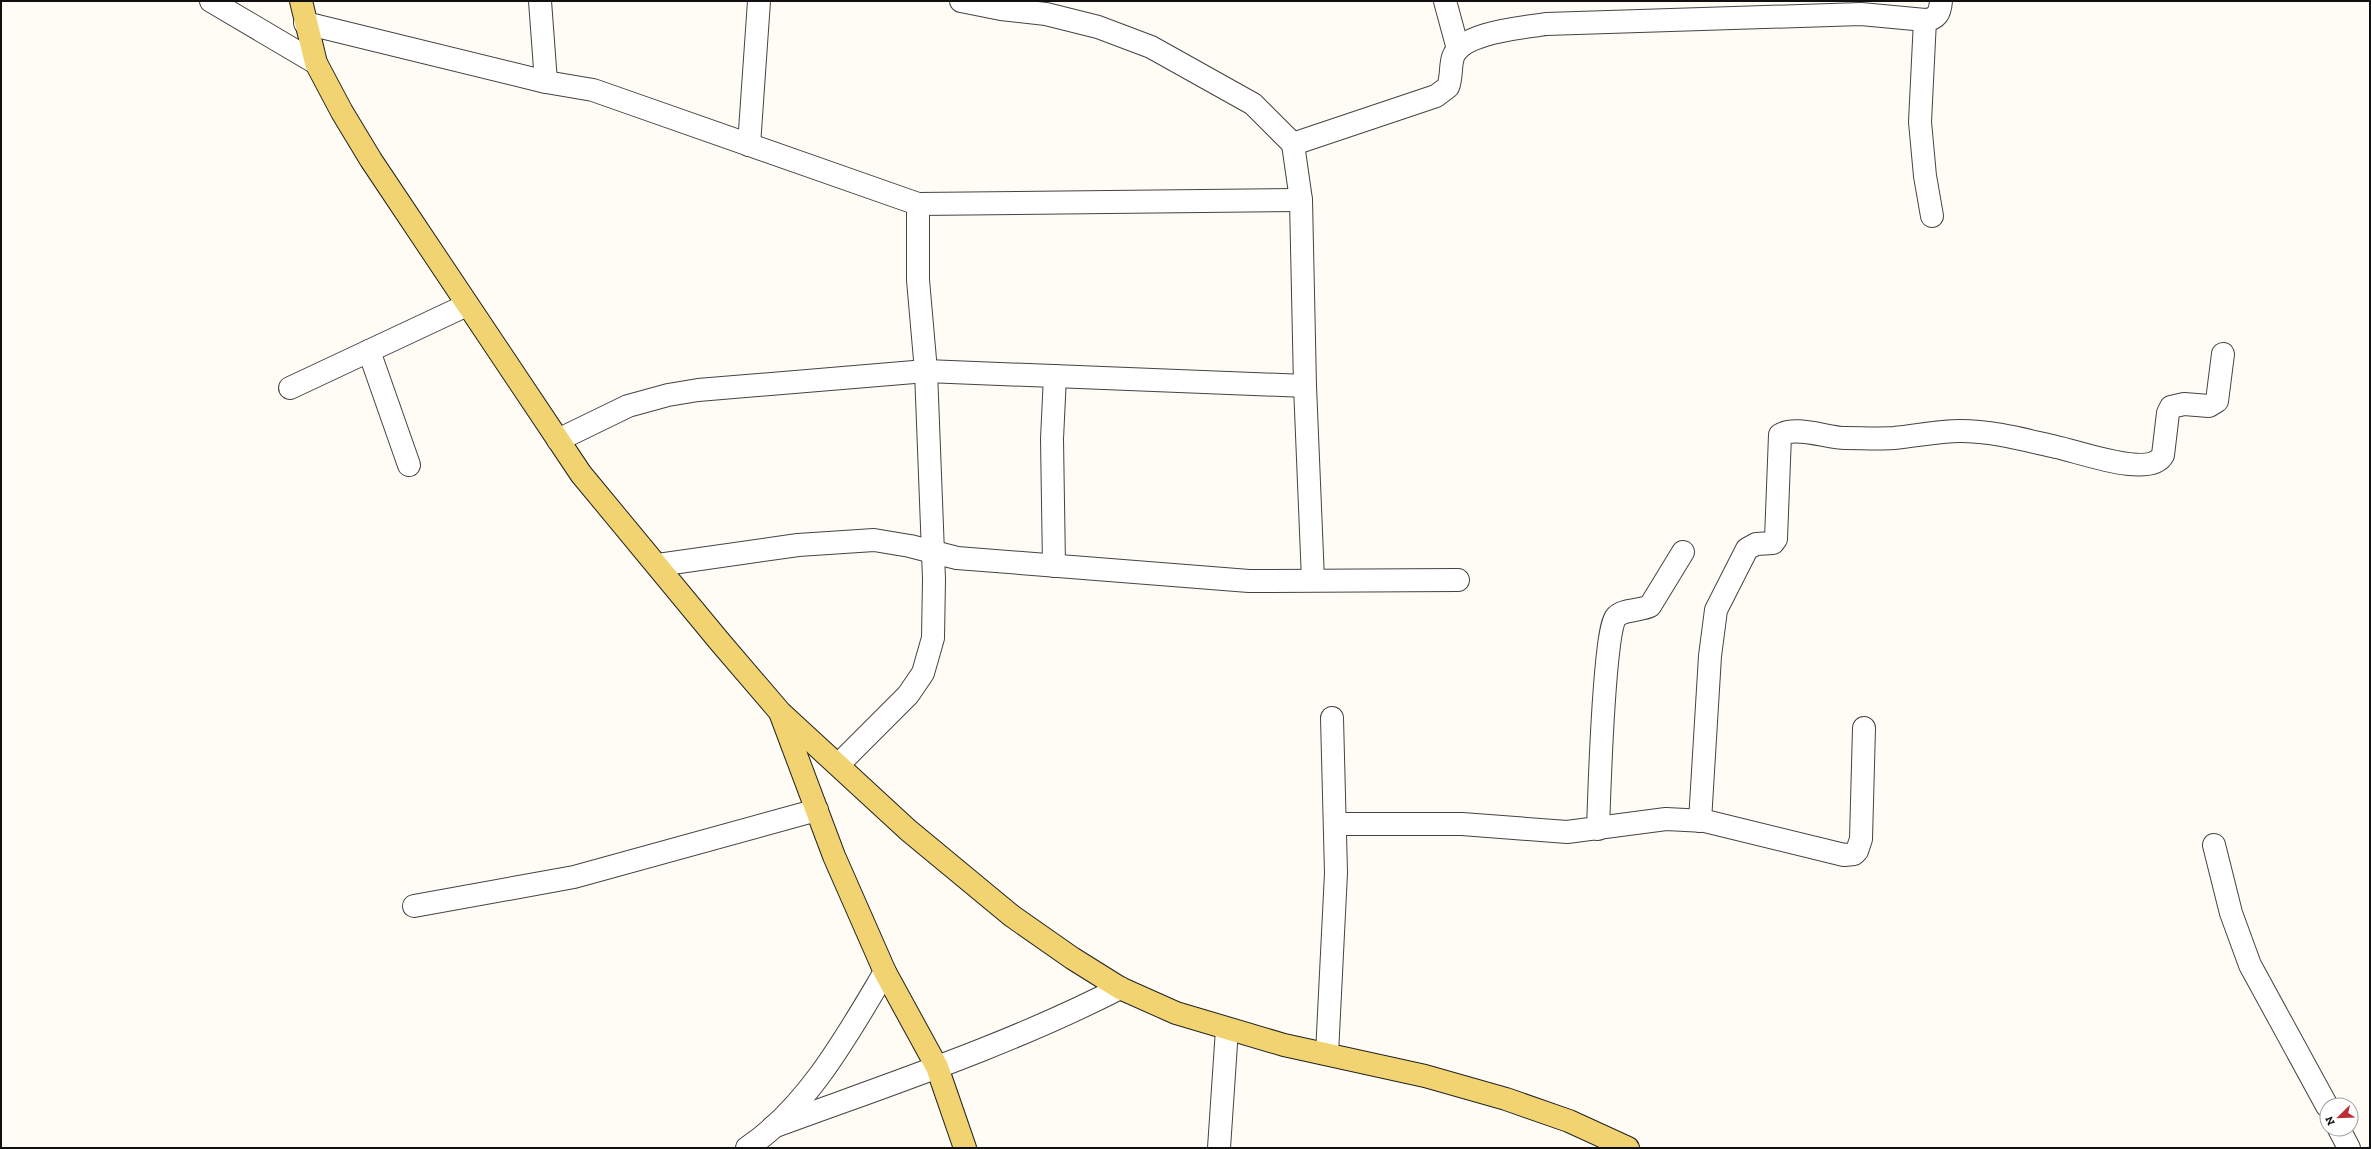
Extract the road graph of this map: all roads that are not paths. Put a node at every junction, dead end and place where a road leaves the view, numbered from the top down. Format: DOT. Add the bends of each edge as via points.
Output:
graph roads {
  1 [pos="211,1"];
  2 [pos="301,1"];
  3 [pos="540,1"];
  4 [pos="759,1"];
  5 [pos="961,1"];
  6 [pos="1445,1"];
  7 [pos="1941,1"];
  8 [pos="1925,20"];
  9 [pos="305,23"];
  10 [pos="1458,49"];
  11 [pos="316,63"];
  12 [pos="546,82"];
  13 [pos="1293,144"];
  14 [pos="749,145"];
  15 [pos="1301,200"];
  16 [pos="918,204"];
  17 [pos="1932,216"];
  18 [pos="467,306"];
  19 [pos="369,351"];
  20 [pos="2223,354"];
  21 [pos="926,371"];
  22 [pos="1055,376"];
  23 [pos="1305,386"];
  24 [pos="290,388"];
  25 [pos="558,440"];
  26 [pos="409,465"];
  27 [pos="1683,552"];
  28 [pos="933,553"];
  29 [pos="658,565"];
  30 [pos="1054,566"];
  31 [pos="1313,580"];
  32 [pos="1458,580"];
  33 [pos="780,712"];
  34 [pos="1332,718"];
  35 [pos="1864,728"];
  36 [pos="839,764"];
  37 [pos="817,810"];
  38 [pos="1700,820"];
  39 [pos="1335,824"];
  40 [pos="1598,829"];
  41 [pos="2214,844"];
  42 [pos="414,906"];
  43 [pos="885,972"];
  44 [pos="1120,988"];
  45 [pos="1227,1029"];
  46 [pos="1327,1054"];
  47 [pos="937,1068"];
  48 [pos="2322,1097"];
  49 [pos="773,1127"];
  50 [pos="2343,1137"];
  51 [pos="747,1148"];
  52 [pos="964,1148"];
  53 [pos="1219,1148"];
  54 [pos="1628,1148"];
  55 [pos="2349,1148"];
  1 -- 11 [label="street"];
  2 -- 9 [label="main road"];
  3 -- 12 [label="street"];
  4 -- 14 [label="street"];
  5 -- 13 [label="street" via="1046,14 1098,27 1151,47 1253,104"];
  6 -- 10 [label="street"];
  7 -- 8 [label="street" via="1938,15"];
  8 -- 10 [label="street" via="1862,14 1546,24 1473,38"];
  8 -- 17 [label="street" via="1920,122"];
  9 -- 11 [label="main road"];
  9 -- 12 [label="street"];
  10 -- 13 [label="street" via="1453,56 1448,86 1436,96"];
  11 -- 18 [label="main road" via="371,160"];
  12 -- 14 [label="street" via="593,90"];
  13 -- 15 [label="street"];
  14 -- 16 [label="street"];
  15 -- 16 [label="street"];
  15 -- 23 [label="street"];
  16 -- 21 [label="street" via="918,280"];
  18 -- 19 [label="street"];
  18 -- 25 [label="main road"];
  19 -- 24 [label="street"];
  19 -- 26 [label="street"];
  20 -- 38 [label="street" via="2217,401 2209,406 2184,404 2171,407 2162,456 2152,464 2104,461 2060,448 1989,433 1959,431 1892,438 1843,438 1799,431 1780,435 1774,542 1756,544 1747,549 1716,610 1710,656"];
  21 -- 22 [label="street"];
  21 -- 25 [label="street" via="698,390 668,395 628,406"];
  21 -- 28 [label="street"];
  22 -- 23 [label="street"];
  22 -- 30 [label="street" via="1052,439"];
  23 -- 31 [label="street"];
  25 -- 29 [label="main road" via="581,474"];
  27 -- 40 [label="street" via="1650,606 1620,614 1613,620 1605,701"];
  28 -- 29 [label="street" via="874,540 798,545"];
  28 -- 30 [label="street" via="957,558"];
  28 -- 36 [label="street" via="933,638 923,673 908,695"];
  29 -- 33 [label="main road"];
  30 -- 31 [label="street" via="1249,581"];
  31 -- 32 [label="street"];
  33 -- 36 [label="main road"];
  33 -- 37 [label="main road"];
  34 -- 39 [label="street"];
  35 -- 38 [label="street" via="1861,839 1858,851 1854,854 1844,855 1818,850"];
  36 -- 44 [label="main road" via="908,830 1012,916"];
  37 -- 42 [label="street" via="574,877"];
  37 -- 43 [label="main road" via="834,856"];
  38 -- 40 [label="street" via="1666,819"];
  39 -- 40 [label="street" via="1462,824 1568,832"];
  39 -- 46 [label="street" via="1336,873"];
  41 -- 48 [label="street" via="2231,913 2250,965"];
  43 -- 47 [label="main road"];
  43 -- 49 [label="street" via="843,1043 793,1107"];
  44 -- 45 [label="main road" via="1176,1013"];
  44 -- 47 [label="street" via="1066,1015"];
  45 -- 46 [label="main road"];
  45 -- 53 [label="street"];
  46 -- 54 [label="main road" via="1425,1076 1506,1099 1569,1121"];
  47 -- 49 [label="street"];
  47 -- 52 [label="main road"];
  49 -- 51 [label="street"];
  50 -- 55 [label="street"];
}
